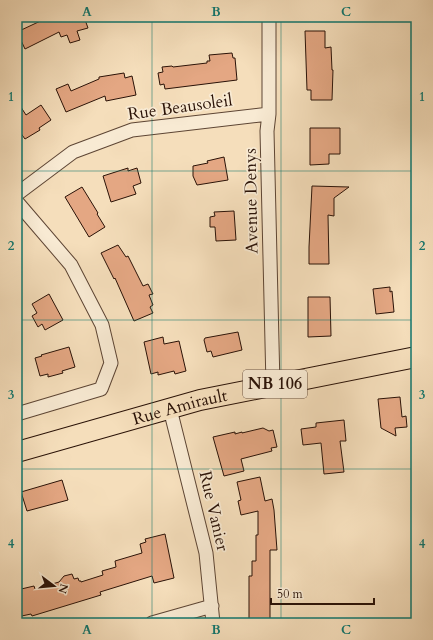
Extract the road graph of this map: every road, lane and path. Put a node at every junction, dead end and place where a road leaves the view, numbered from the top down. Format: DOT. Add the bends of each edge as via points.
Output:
graph roads {
  1 [pos="269,17"];
  2 [pos="269,114"];
  3 [pos="17,194"];
  4 [pos="17,202"];
  5 [pos="416,357"];
  6 [pos="273,385"];
  7 [pos="170,409"];
  8 [pos="17,414"];
  9 [pos="17,452"];
  10 [pos="212,606"];
  11 [pos="152,623"];
  12 [pos="213,623"];
  1 -- 2 [label="street, Avenue Denys"];
  2 -- 3 [label="street, Rue Beausoleil" via="132,130 73,152"];
  2 -- 6 [label="street, Avenue Denys" via="267,131"];
  4 -- 8 [label="street" via="71,265 102,325 111,364 101,388"];
  5 -- 6 [label="main road, Rue Amirault / NB 106"];
  6 -- 7 [label="main road, Rue Amirault / NB 106"];
  7 -- 9 [label="main road, Rue Amirault / NB 106"];
  7 -- 10 [label="street, Rue Vanier" via="206,553"];
  10 -- 11 [label="street"];
  10 -- 12 [label="street, Rue Vanier"];
}
